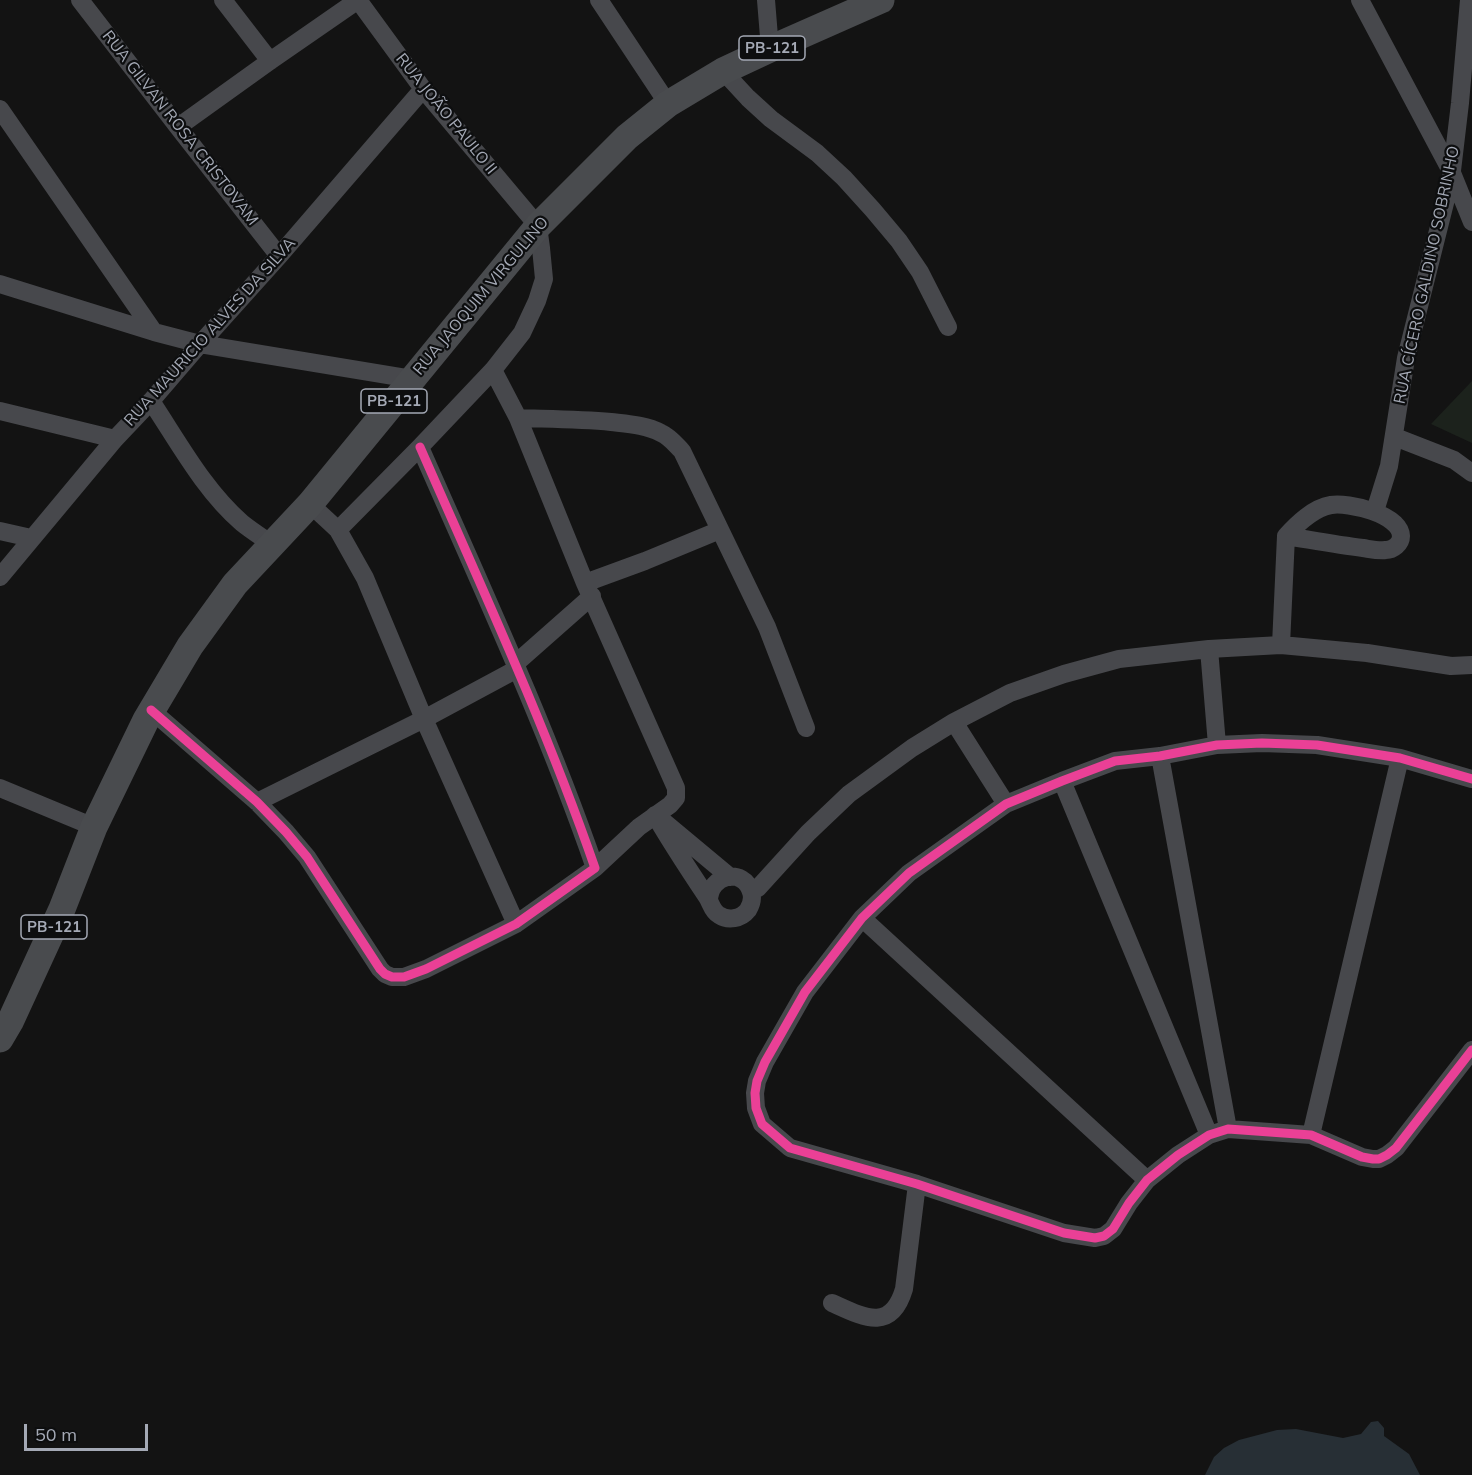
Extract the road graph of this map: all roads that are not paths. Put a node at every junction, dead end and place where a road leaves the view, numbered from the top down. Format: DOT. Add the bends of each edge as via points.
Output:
graph roads {
  1 [pos="80,0"];
  2 [pos="224,0"];
  3 [pos="358,0"];
  4 [pos="599,0"];
  5 [pos="766,0"];
  6 [pos="881,0"];
  7 [pos="1360,0"];
  8 [pos="1469,0"];
  9 [pos="770,49"];
  10 [pos="270,61"];
  11 [pos="723,71"];
  12 [pos="423,89"];
  13 [pos="668,104"];
  14 [pos="0,109"];
  15 [pos="178,127"];
  16 [pos="1452,173"];
  17 [pos="1472,222"];
  18 [pos="538,226"];
  19 [pos="279,255"];
  20 [pos="0,284"];
  21 [pos="948,327"];
  22 [pos="154,332"];
  23 [pos="200,344"];
  24 [pos="493,370"];
  25 [pos="412,379"];
  26 [pos="151,401"];
  27 [pos="0,411"];
  28 [pos="518,418"];
  29 [pos="1395,437"];
  30 [pos="115,439"];
  31 [pos="420,447"];
  32 [pos="1472,473"];
  33 [pos="310,504"];
  34 [pos="1375,511"];
  35 [pos="338,530"];
  36 [pos="720,530"];
  37 [pos="0,531"];
  38 [pos="1286,536"];
  39 [pos="31,538"];
  40 [pos="273,545"];
  41 [pos="0,578"];
  42 [pos="588,590"];
  43 [pos="1281,645"];
  44 [pos="1209,649"];
  45 [pos="1472,665"];
  46 [pos="516,666"];
  47 [pos="148,715"];
  48 [pos="424,719"];
  49 [pos="954,722"];
  50 [pos="806,728"];
  51 [pos="1217,745"];
  52 [pos="1160,756"];
  53 [pos="1400,758"];
  54 [pos="1472,779"];
  55 [pos="1062,781"];
  56 [pos="0,788"];
  57 [pos="257,802"];
  58 [pos="1006,804"];
  59 [pos="655,815"];
  60 [pos="98,819"];
  61 [pos="595,868"];
  62 [pos="730,876"];
  63 [pos="751,892"];
  64 [pos="709,901"];
  65 [pos="862,918"];
  66 [pos="516,924"];
  67 [pos="0,1039"];
  68 [pos="1472,1050"];
  69 [pos="1228,1129"];
  70 [pos="1209,1135"];
  71 [pos="1311,1136"];
  72 [pos="1147,1180"];
  73 [pos="917,1184"];
  74 [pos="832,1303"];
  1 -- 15 [label="street, RUA GILVAN ROSA CRISTOVAM"];
  2 -- 10 [label="street"];
  3 -- 10 [label="street"];
  3 -- 12 [label="street, RUA JOÃO PAULO II"];
  4 -- 13 [label="street"];
  5 -- 9 [label="street"];
  6 -- 9 [label="main road, RUA JAOQUIM VIRGULINO / PB-121"];
  7 -- 16 [label="street"];
  8 -- 16 [label="street, RUA CÍCERO GALDINO SOBRINHO"];
  9 -- 11 [label="main road, RUA JAOQUIM VIRGULINO / PB-121"];
  10 -- 15 [label="street"];
  11 -- 13 [label="main road, RUA JAOQUIM VIRGULINO / PB-121"];
  11 -- 21 [label="street" via="771,119 844,178 873,210 921,272"];
  12 -- 18 [label="street, RUA JOÃO PAULO II"];
  12 -- 19 [label="street, RUA MAURICIO ALVES DA SILVA"];
  13 -- 18 [label="main road, RUA JAOQUIM VIRGULINO / PB-121" via="627,137"];
  14 -- 22 [label="street"];
  15 -- 19 [label="street, RUA GILVAN ROSA CRISTOVAM"];
  16 -- 17 [label="street"];
  16 -- 29 [label="street, RUA CÍCERO GALDINO SOBRINHO" via="1406,358"];
  18 -- 24 [label="street" via="544,279 522,333"];
  18 -- 25 [label="main road, RUA JAOQUIM VIRGULINO / PB-121"];
  19 -- 23 [label="street, RUA MAURICIO ALVES DA SILVA"];
  20 -- 22 [label="street"];
  22 -- 23 [label="street"];
  23 -- 25 [label="street"];
  23 -- 26 [label="street, RUA MAURICIO ALVES DA SILVA"];
  24 -- 28 [label="street"];
  24 -- 31 [label="street"];
  25 -- 33 [label="main road, RUA JAOQUIM VIRGULINO / PB-121"];
  26 -- 30 [label="street, RUA MAURICIO ALVES DA SILVA"];
  26 -- 40 [label="street" via="220,501 243,524"];
  27 -- 30 [label="street"];
  28 -- 36 [label="street" via="597,421 660,432 682,451"];
  28 -- 42 [label="street"];
  29 -- 32 [label="street" via="1454,460"];
  29 -- 34 [label="street, RUA CÍCERO GALDINO SOBRINHO"];
  30 -- 39 [label="street, RUA MAURICIO ALVES DA SILVA"];
  31 -- 35 [label="street"];
  31 -- 46 [label="street"];
  33 -- 35 [label="street"];
  33 -- 40 [label="main road, RUA JAOQUIM VIRGULINO / PB-121"];
  34 -- 38 [label="street" via="1350,504 1329,505 1296,524"];
  34 -- 38 [label="street" via="1394,523 1401,535 1395,548 1388,551"];
  35 -- 48 [label="street" via="365,578"];
  36 -- 42 [label="street"];
  36 -- 50 [label="street" via="767,627"];
  37 -- 39 [label="street"];
  38 -- 43 [label="street"];
  39 -- 41 [label="street, RUA MAURICIO ALVES DA SILVA"];
  40 -- 47 [label="main road, RUA JAOQUIM VIRGULINO / PB-121" via="235,584 190,646"];
  42 -- 46 [label="street"];
  42 -- 59 [label="street" via="676,788 676,798"];
  43 -- 44 [label="street"];
  43 -- 45 [label="street" via="1451,666"];
  44 -- 49 [label="street" via="1119,659 1064,674 1010,693"];
  44 -- 51 [label="street"];
  46 -- 48 [label="street"];
  46 -- 61 [label="street"];
  47 -- 57 [label="street"];
  47 -- 60 [label="main road, PB-121"];
  48 -- 57 [label="street"];
  48 -- 66 [label="street"];
  49 -- 58 [label="street"];
  49 -- 63 [label="street" via="849,794"];
  51 -- 52 [label="street"];
  51 -- 53 [label="street" via="1317,745"];
  52 -- 55 [label="street" via="1115,761"];
  52 -- 69 [label="street"];
  53 -- 54 [label="street"];
  53 -- 71 [label="street"];
  55 -- 58 [label="street"];
  55 -- 70 [label="street"];
  56 -- 60 [label="street"];
  57 -- 66 [label="street" via="307,857 385,974 404,977 426,969"];
  58 -- 65 [label="street" via="909,873"];
  59 -- 61 [label="street"];
  59 -- 62 [label="street"];
  59 -- 64 [label="street"];
  60 -- 67 [label="main road, PB-121" via="62,909"];
  61 -- 66 [label="street"];
  62 -- 63 [label="street" via="743,881"];
  62 -- 64 [label="street" via="714,884"];
  63 -- 64 [label="street" via="749,908 736,918 724,918 714,912"];
  65 -- 72 [label="street"];
  65 -- 73 [label="street" via="805,992 765,1062 757,1081 756,1108 762,1124 790,1148"];
  68 -- 71 [label="street" via="1387,1155 1373,1159"];
  69 -- 70 [label="street"];
  69 -- 71 [label="street"];
  70 -- 72 [label="street"];
  72 -- 73 [label="street" via="1113,1229 1095,1238 1064,1233"];
  73 -- 74 [label="street" via="904,1289 896,1309 884,1317 869,1318"];
}
